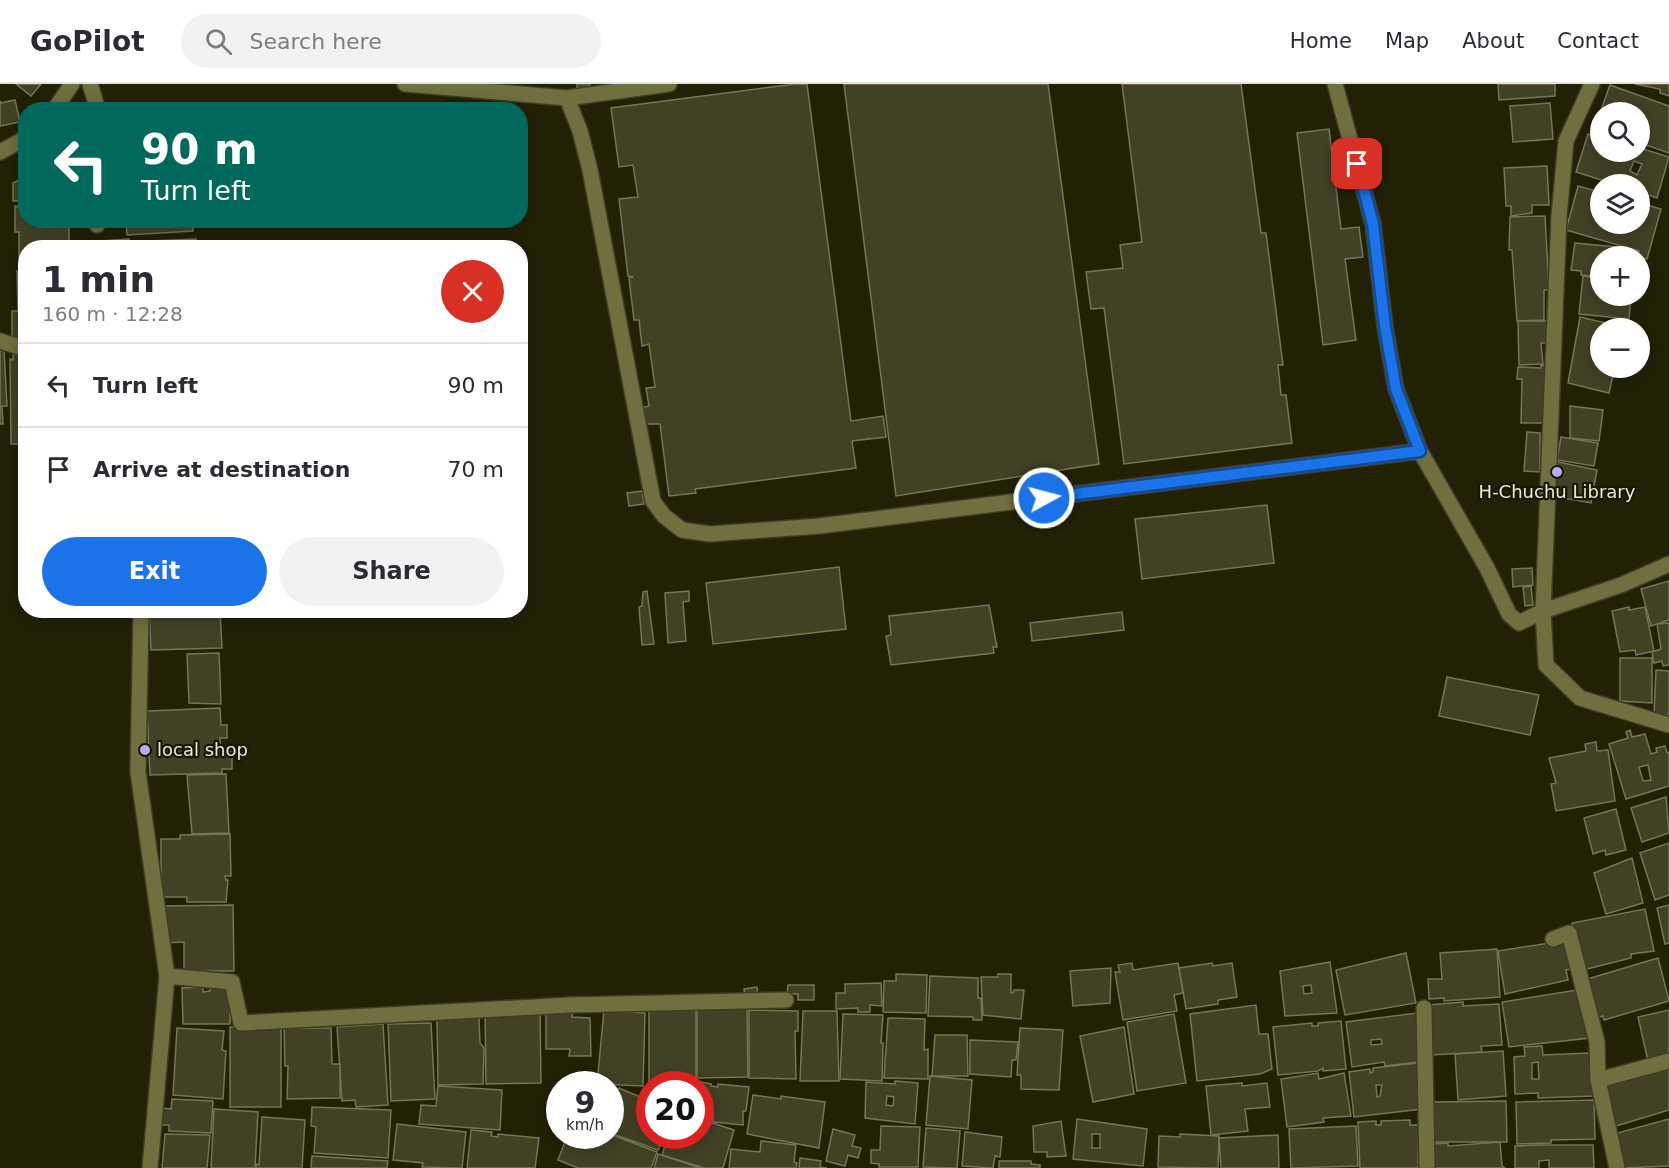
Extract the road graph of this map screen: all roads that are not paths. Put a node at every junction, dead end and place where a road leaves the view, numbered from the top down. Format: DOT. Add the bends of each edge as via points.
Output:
graph roads {
  1 [pos="72,84"];
  2 [pos="90,84"];
  3 [pos="405,84"];
  4 [pos="669,84"];
  5 [pos="1335,84"];
  6 [pos="1592,84"];
  7 [pos="567,98"];
  8 [pos="60,102"];
  9 [pos="96,102"];
  10 [pos="18,142"];
  11 [pos="0,152"];
  12 [pos="0,341"];
  13 [pos="18,347"];
  14 [pos="1420,451"];
  15 [pos="1669,564"];
  16 [pos="1543,611"];
  17 [pos="141,618"];
  18 [pos="1669,725"];
  19 [pos="1553,939"];
  20 [pos="167,976"];
  21 [pos="786,1000"];
  22 [pos="1424,1008"];
  23 [pos="1669,1061"];
  24 [pos="1598,1080"];
  25 [pos="150,1168"];
  26 [pos="1427,1168"];
  27 [pos="1617,1168"];
  1 -- 8 [label="street"];
  2 -- 9 [label="street"];
  3 -- 7 [label="street"];
  4 -- 7 [label="street"];
  5 -- 14 [label="street" via="1373,224 1396,389"];
  6 -- 16 [label="street" via="1566,141 1559,216"];
  7 -- 14 [label="street" via="590,170 652,501 682,530 710,534 819,526"];
  10 -- 11 [label="street"];
  12 -- 13 [label="street"];
  14 -- 16 [label="street" via="1509,614 1520,624"];
  15 -- 16 [label="street"];
  16 -- 18 [label="street" via="1546,665 1580,698"];
  17 -- 20 [label="street" via="138,772"];
  19 -- 24 [label="street" via="1569,933 1597,1042"];
  20 -- 21 [label="street" via="232,982 241,1023 570,1005"];
  20 -- 25 [label="street"];
  22 -- 26 [label="street"];
  23 -- 24 [label="street"];
  24 -- 27 [label="street"];
}
